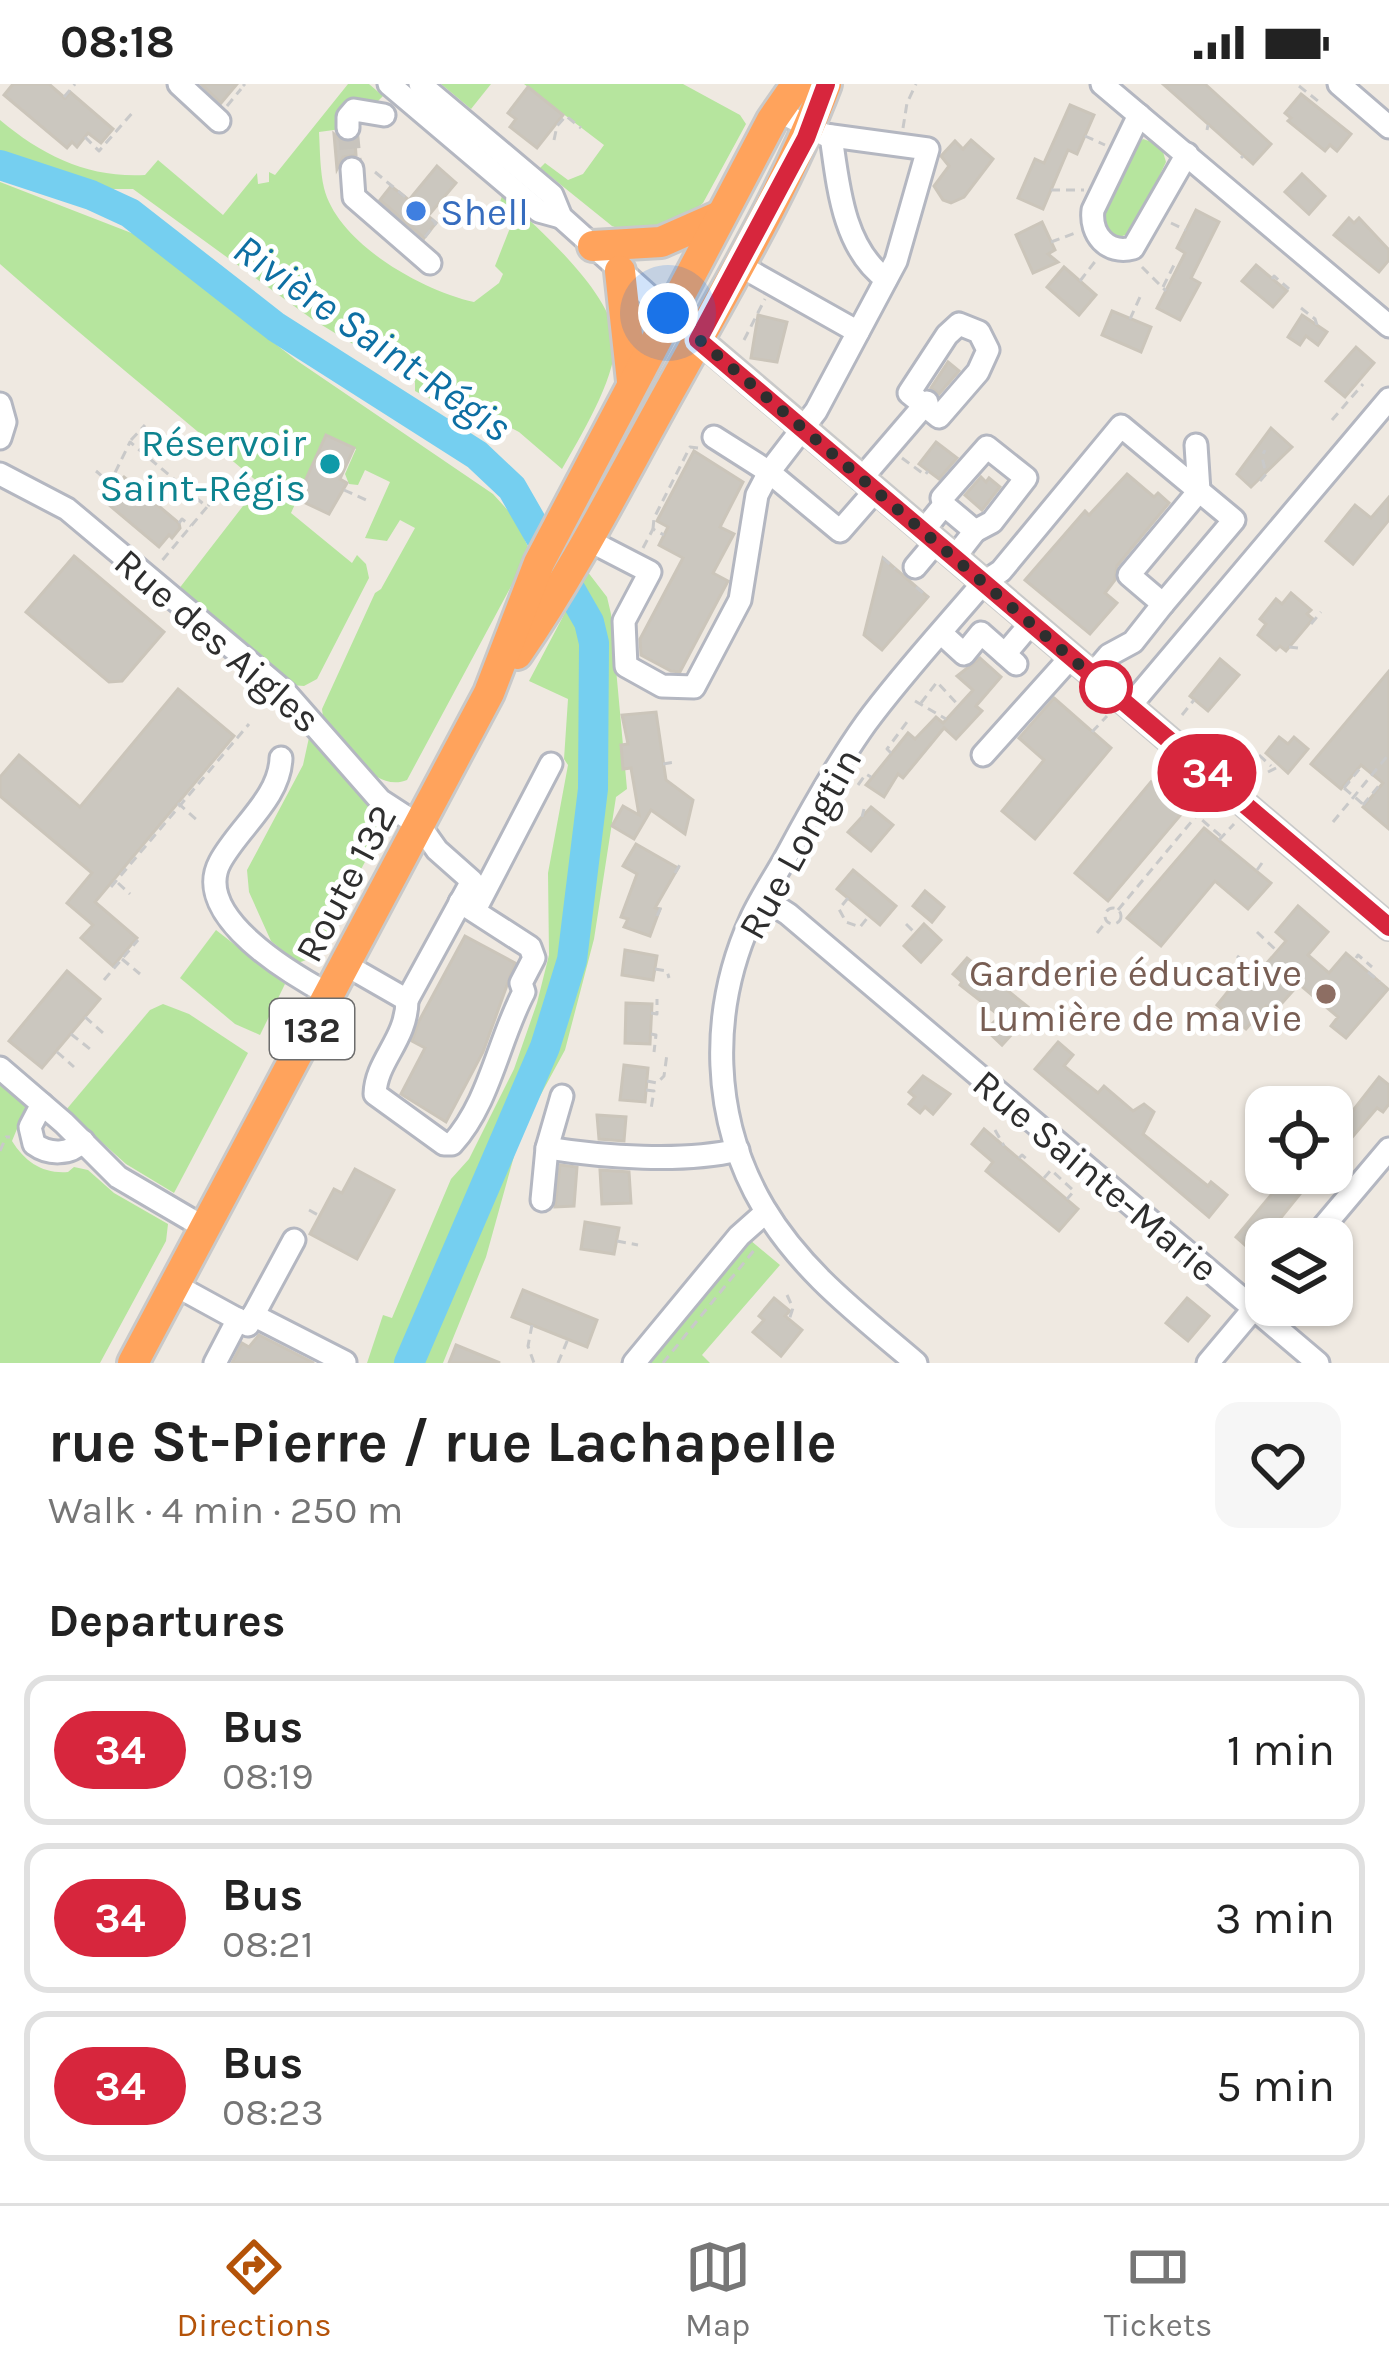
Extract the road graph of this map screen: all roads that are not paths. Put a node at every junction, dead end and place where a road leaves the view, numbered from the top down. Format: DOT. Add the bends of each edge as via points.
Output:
graph roads {
  1 [pos="179,84"];
  2 [pos="389,84"];
  3 [pos="419,84"];
  4 [pos="797,84"];
  5 [pos="826,84"];
  6 [pos="1102,84"];
  7 [pos="1339,84"];
  8 [pos="778,111"];
  9 [pos="384,115"];
  10 [pos="1139,115"];
  11 [pos="220,116"];
  12 [pos="348,128"];
  13 [pos="1389,128"];
  14 [pos="820,132"];
  15 [pos="1186,154"];
  16 [pos="352,170"];
  17 [pos="720,216"];
  18 [pos="561,217"];
  19 [pos="592,246"];
  20 [pos="430,263"];
  21 [pos="739,265"];
  22 [pos="620,271"];
  23 [pos="886,279"];
  24 [pos="668,313"];
  25 [pos="1389,326"];
  26 [pos="858,332"];
  27 [pos="698,340"];
  28 [pos="632,380"];
  29 [pos="1389,399"];
  30 [pos="925,403"];
  31 [pos="2,408"];
  32 [pos="802,428"];
  33 [pos="0,439"];
  34 [pos="705,443"];
  35 [pos="1196,445"];
  36 [pos="769,472"];
  37 [pos="0,474"];
  38 [pos="868,485"];
  39 [pos="1198,491"];
  40 [pos="944,506"];
  41 [pos="975,531"];
  42 [pos="938,544"];
  43 [pos="580,553"];
  44 [pos="915,567"];
  45 [pos="983,583"];
  46 [pos="1163,604"];
  47 [pos="1031,623"];
  48 [pos="940,633"];
  49 [pos="1071,657"];
  50 [pos="1092,675"];
  51 [pos="489,693"];
  52 [pos="1118,711"];
  53 [pos="983,755"];
  54 [pos="281,758"];
  55 [pos="551,764"];
  56 [pos="420,826"];
  57 [pos="763,898"];
  58 [pos="468,906"];
  59 [pos="1389,927"];
  60 [pos="346,965"];
  61 [pos="330,995"];
  62 [pos="407,1000"];
  63 [pos="0,1068"];
  64 [pos="562,1096"];
  65 [pos="43,1104"];
  66 [pos="82,1142"];
  67 [pos="547,1148"];
  68 [pos="1389,1149"];
  69 [pos="738,1150"];
  70 [pos="542,1201"];
  71 [pos="766,1212"];
  72 [pos="1331,1218"];
  73 [pos="205,1228"];
  74 [pos="294,1240"];
  75 [pos="175,1285"];
  76 [pos="1245,1289"];
  77 [pos="246,1317"];
  78 [pos="1245,1319"];
  79 [pos="1283,1326"];
  80 [pos="345,1362"];
  81 [pos="133,1363"];
  82 [pos="215,1363"];
  83 [pos="634,1363"];
  84 [pos="916,1363"];
  85 [pos="1208,1363"];
  86 [pos="1318,1363"];
  1 -- 11 [label="street"];
  2 -- 18 [label="street" via="539,211"];
  3 -- 18 [label="street" via="552,195"];
  4 -- 8 [label="highway, Route 132 / 132"];
  5 -- 14 [label="highway, Route 132 / 132"];
  6 -- 10 [label="street"];
  7 -- 13 [label="street"];
  8 -- 14 [label="street"];
  8 -- 17 [label="highway, Route 132 / 132"];
  9 -- 12 [label="street" via="354,110"];
  10 -- 15 [label="street"];
  10 -- 15 [label="street" via="1092,226 1118,248 1138,241"];
  14 -- 21 [label="highway, Route 132 / 132"];
  14 -- 23 [label="street" via="847,218 867,262"];
  14 -- 23 [label="street" via="928,149"];
  15 -- 25 [label="street"];
  16 -- 20 [label="street" via="354,197"];
  17 -- 19 [label="highway" via="662,242"];
  17 -- 24 [label="highway, Route 132 / 132"];
  18 -- 19 [label="street"];
  19 -- 22 [label="street"];
  21 -- 26 [label="street"];
  21 -- 27 [label="highway, Route 132 / 132"];
  22 -- 24 [label="street"];
  22 -- 28 [label="highway"];
  23 -- 26 [label="street"];
  24 -- 27 [label="main road"];
  24 -- 28 [label="highway, Route 132 / 132"];
  26 -- 32 [label="street"];
  27 -- 32 [label="main road"];
  27 -- 43 [label="highway, Route 132 / 132"];
  28 -- 51 [label="highway, Route 132 / 132" via="539,563"];
  29 -- 52 [label="street"];
  30 -- 38 [label="street" via="887,447"];
  31 -- 33 [label="street"];
  32 -- 36 [label="street"];
  32 -- 38 [label="main road"];
  34 -- 36 [label="street"];
  35 -- 39 [label="street"];
  36 -- 38 [label="street" via="840,531"];
  36 -- 43 [label="street" via="757,495 740,600 694,687 662,686 626,666 624,621 650,572"];
  37 -- 56 [label="street, Rue des Aigles" via="68,509 285,692 380,800"];
  38 -- 42 [label="main road"];
  39 -- 45 [label="street, Rue Longtin" via="1121,426"];
  39 -- 46 [label="street" via="1129,575"];
  39 -- 46 [label="street" via="1234,520"];
  40 -- 41 [label="street"];
  40 -- 41 [label="street" via="942,498 987,447 1026,478 992,522"];
  40 -- 42 [label="street"];
  41 -- 42 [label="street"];
  42 -- 44 [label="street"];
  42 -- 45 [label="main road"];
  43 -- 51 [label="highway, Route 132 / 132"];
  45 -- 47 [label="main road"];
  45 -- 48 [label="street, Rue Longtin"];
  46 -- 50 [label="street"];
  47 -- 48 [label="street" via="1003,661 981,633 964,654"];
  47 -- 49 [label="main road"];
  48 -- 57 [label="street, Rue Longtin" via="843,757"];
  49 -- 50 [label="main road"];
  49 -- 53 [label="street"];
  50 -- 52 [label="main road"];
  51 -- 56 [label="highway, Route 132 / 132"];
  52 -- 59 [label="main road"];
  54 -- 61 [label="street" via="254,817 220,863 216,884 254,946"];
  55 -- 58 [label="street"];
  56 -- 58 [label="street, Rue des Aigles" via="472,881"];
  56 -- 60 [label="highway, Route 132 / 132"];
  57 -- 69 [label="street, Rue Longtin" via="732,972 722,1027 723,1087"];
  57 -- 76 [label="street, Rue Sainte-Marie"];
  58 -- 62 [label="street"];
  58 -- 62 [label="street" via="530,947 534,958 499,1062 452,1144 376,1094 407,1021"];
  60 -- 61 [label="highway, Route 132 / 132"];
  60 -- 62 [label="street"];
  61 -- 73 [label="highway, Route 132 / 132"];
  63 -- 65 [label="street"];
  64 -- 67 [label="street"];
  65 -- 66 [label="street"];
  65 -- 66 [label="street" via="30,1127 34,1144 55,1152"];
  66 -- 73 [label="street" via="129,1185"];
  67 -- 69 [label="street" via="602,1157"];
  67 -- 70 [label="street"];
  68 -- 72 [label="street"];
  69 -- 71 [label="street, Rue Longtin"];
  71 -- 83 [label="street"];
  71 -- 84 [label="street, Rue Longtin" via="831,1292"];
  73 -- 75 [label="highway, Route 132 / 132"];
  74 -- 77 [label="street"];
  75 -- 77 [label="street"];
  75 -- 81 [label="highway, Route 132 / 132"];
  77 -- 80 [label="street"];
  77 -- 82 [label="street"];
  78 -- 85 [label="street"];
  79 -- 86 [label="street, Rue Sainte-Marie"];
}
